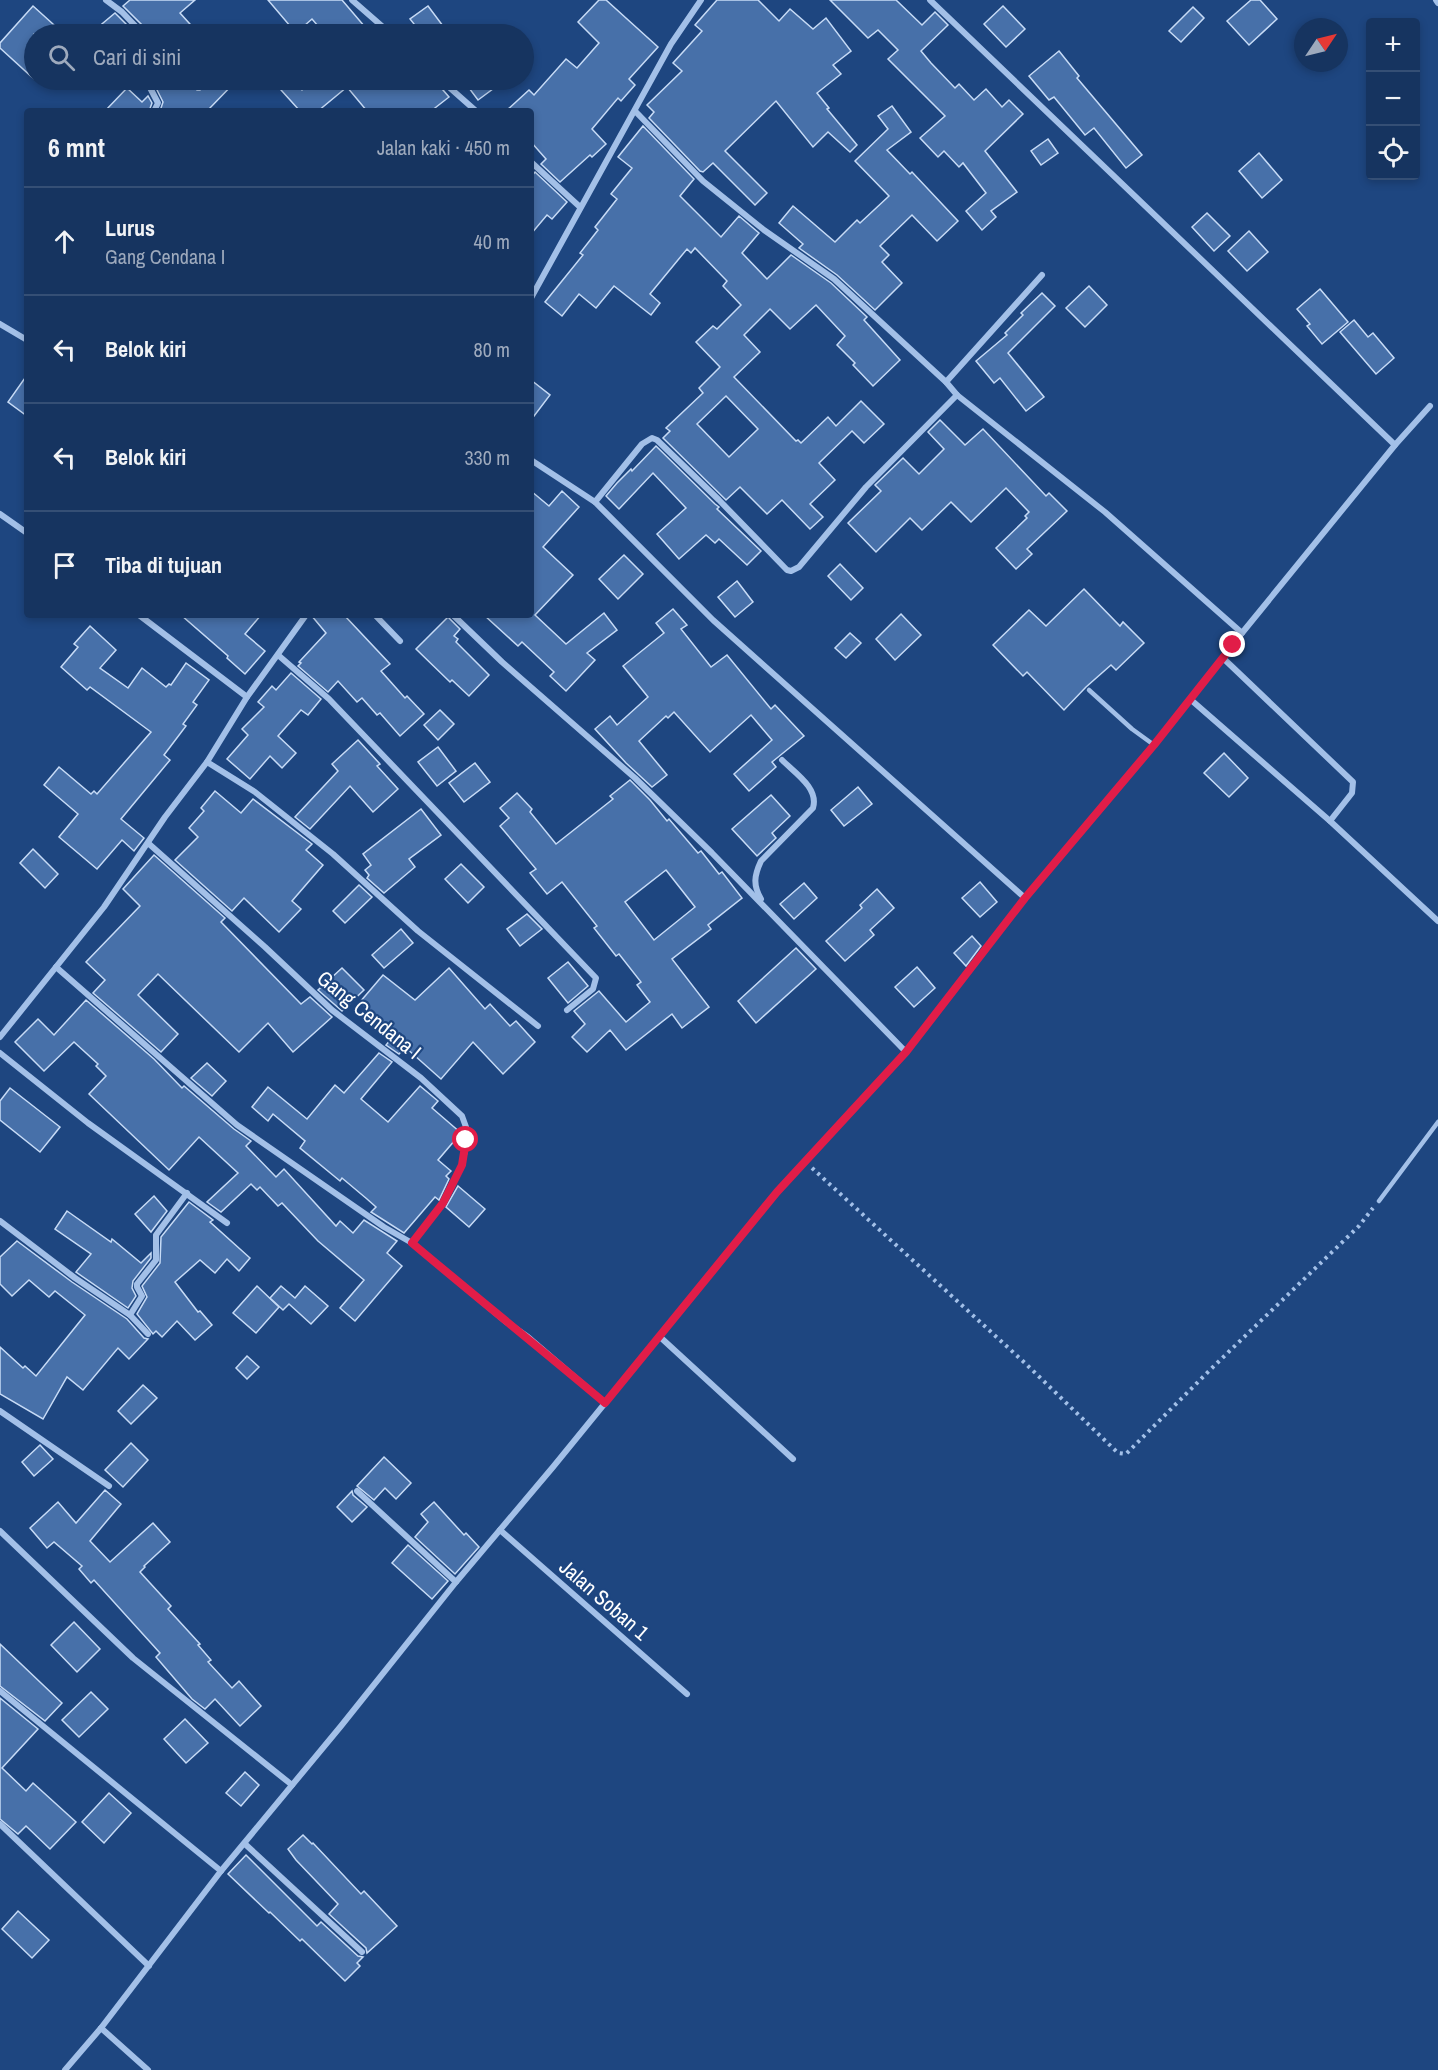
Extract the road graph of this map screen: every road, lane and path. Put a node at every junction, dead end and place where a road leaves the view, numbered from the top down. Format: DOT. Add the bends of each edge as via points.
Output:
graph roads {
  1 [pos="106,0"];
  2 [pos="352,0"];
  3 [pos="701,0"];
  4 [pos="930,0"];
  5 [pos="133,24"];
  6 [pos="380,24"];
  7 [pos="151,90"];
  8 [pos="452,90"];
  9 [pos="156,108"];
  10 [pos="473,108"];
  11 [pos="635,111"];
  12 [pos="534,165"];
  13 [pos="580,207"];
  14 [pos="1042,275"];
  15 [pos="534,292"];
  16 [pos="0,324"];
  17 [pos="24,338"];
  18 [pos="946,382"];
  19 [pos="957,395"];
  20 [pos="1430,406"];
  21 [pos="1395,445"];
  22 [pos="534,462"];
  23 [pos="595,502"];
  24 [pos="0,514"];
  25 [pos="24,531"];
  26 [pos="143,618"];
  27 [pos="304,618"];
  28 [pos="378,618"];
  29 [pos="456,618"];
  30 [pos="1242,633"];
  31 [pos="400,641"];
  32 [pos="278,655"];
  33 [pos="1223,658"];
  34 [pos="1089,690"];
  35 [pos="247,697"];
  36 [pos="1190,699"];
  37 [pos="1154,745"];
  38 [pos="782,760"];
  39 [pos="207,762"];
  40 [pos="1330,821"];
  41 [pos="148,843"];
  42 [pos="1025,898"];
  43 [pos="766,908"];
  44 [pos="1438,921"];
  45 [pos="56,967"];
  46 [pos="567,1010"];
  47 [pos="538,1026"];
  48 [pos="0,1037"];
  49 [pos="906,1052"];
  50 [pos="0,1053"];
  51 [pos="1438,1122"];
  52 [pos="805,1162"];
  53 [pos="187,1194"];
  54 [pos="1379,1201"];
  55 [pos="0,1221"];
  56 [pos="227,1223"];
  57 [pos="412,1243"];
  58 [pos="130,1315"];
  59 [pos="148,1334"];
  60 [pos="659,1336"];
  61 [pos="605,1403"];
  62 [pos="0,1410"];
  63 [pos="792,1459"];
  64 [pos="109,1486"];
  65 [pos="357,1491"];
  66 [pos="500,1530"];
  67 [pos="0,1531"];
  68 [pos="456,1582"];
  69 [pos="0,1691"];
  70 [pos="687,1694"];
  71 [pos="292,1785"];
  72 [pos="0,1824"];
  73 [pos="245,1844"];
  74 [pos="221,1871"];
  75 [pos="362,1952"];
  76 [pos="149,1965"];
  77 [pos="100,2028"];
  78 [pos="65,2070"];
  79 [pos="148,2070"];
  1 -- 5 [label="street"];
  2 -- 6 [label="street"];
  3 -- 11 [label="street"];
  4 -- 21 [label="street"];
  7 -- 9 [label="street" via="158,103"];
  8 -- 10 [label="street"];
  11 -- 13 [label="street"];
  11 -- 18 [label="street" via="703,182 834,279"];
  12 -- 13 [label="street"];
  13 -- 15 [label="street"];
  14 -- 18 [label="street"];
  16 -- 17 [label="street"];
  18 -- 19 [label="street"];
  19 -- 23 [label="street" via="866,487 796,570 787,570 652,438 642,444"];
  19 -- 30 [label="street" via="1105,512"];
  20 -- 21 [label="street"];
  21 -- 30 [label="street"];
  22 -- 23 [label="street"];
  23 -- 42 [label="street" via="713,620"];
  24 -- 25 [label="street"];
  26 -- 35 [label="street"];
  27 -- 32 [label="street"];
  28 -- 31 [label="street"];
  29 -- 43 [label="street" via="635,778"];
  30 -- 33 [label="street"];
  32 -- 35 [label="street"];
  32 -- 46 [label="street" via="329,699 596,978 593,989"];
  33 -- 36 [label="street"];
  33 -- 40 [label="street" via="1353,782 1352,793"];
  34 -- 37 [label="lane"];
  35 -- 39 [label="street"];
  36 -- 37 [label="street"];
  36 -- 40 [label="street"];
  37 -- 42 [label="street"];
  38 -- 43 [label="street" via="811,790 815,800 756,871 756,890"];
  39 -- 41 [label="street"];
  39 -- 47 [label="street" via="249,788 333,854 418,931"];
  40 -- 44 [label="street"];
  41 -- 45 [label="street"];
  41 -- 57 [label="street, Gang Cendana I" via="332,1010 421,1078 462,1116 466,1127 462,1165 443,1203"];
  42 -- 49 [label="street"];
  43 -- 49 [label="street"];
  45 -- 48 [label="street"];
  45 -- 57 [label="street" via="237,1125"];
  49 -- 52 [label="street"];
  50 -- 53 [label="street"];
  51 -- 54 [label="lane"];
  52 -- 54 [label="path" via="1121,1454 1130,1451 1359,1226"];
  52 -- 60 [label="street"];
  53 -- 56 [label="street"];
  53 -- 58 [label="street" via="156,1235 156,1260 137,1284 142,1296"];
  55 -- 58 [label="street"];
  57 -- 61 [label="street"];
  58 -- 59 [label="street"];
  60 -- 61 [label="street"];
  60 -- 63 [label="street"];
  61 -- 66 [label="street"];
  62 -- 64 [label="street"];
  65 -- 68 [label="street"];
  66 -- 68 [label="street"];
  66 -- 70 [label="street, Jalan Soban 1"];
  67 -- 71 [label="street" via="133,1658"];
  68 -- 71 [label="street"];
  69 -- 74 [label="street"];
  71 -- 73 [label="street"];
  72 -- 76 [label="street"];
  73 -- 74 [label="street"];
  73 -- 75 [label="street"];
  74 -- 76 [label="street"];
  76 -- 77 [label="street"];
  77 -- 78 [label="street"];
  77 -- 79 [label="street"];
}
